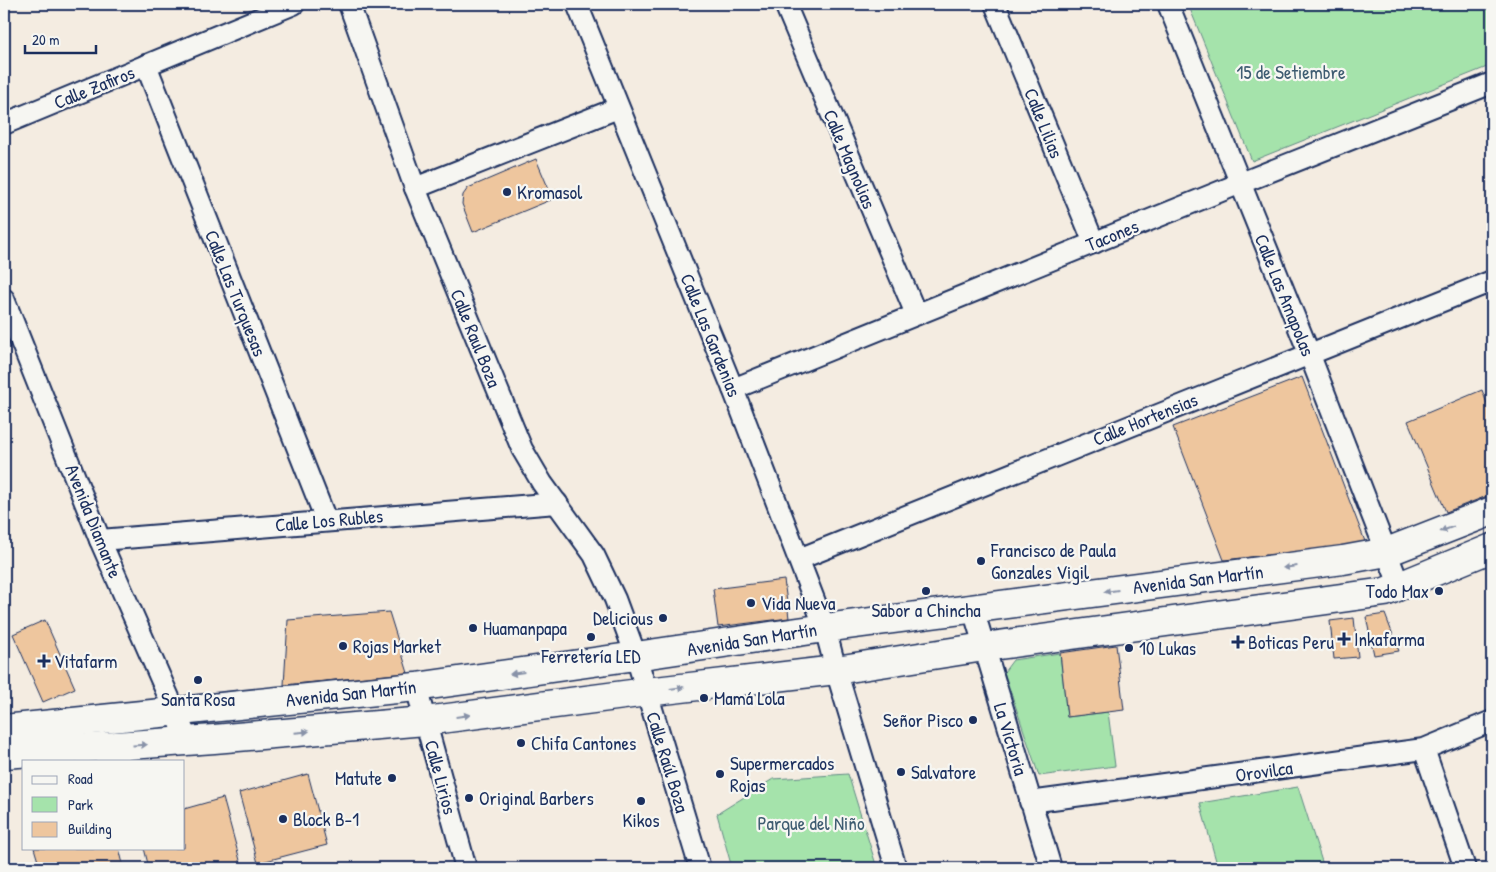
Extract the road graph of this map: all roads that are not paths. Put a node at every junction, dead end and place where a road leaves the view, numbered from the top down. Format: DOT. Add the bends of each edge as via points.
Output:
graph roads {
  1 [pos="294,4"];
  2 [pos="349,4"];
  3 [pos="577,4"];
  4 [pos="785,4"];
  5 [pos="995,4"];
  6 [pos="1168,4"];
  7 [pos="146,65"];
  8 [pos="1492,83"];
  9 [pos="618,108"];
  10 [pos="4,124"];
  11 [pos="1241,183"];
  12 [pos="415,188"];
  13 [pos="1094,243"];
  14 [pos="1492,281"];
  15 [pos="4,299"];
  16 [pos="916,314"];
  17 [pos="1309,353"];
  18 [pos="733,389"];
  19 [pos="557,503"];
  20 [pos="1492,511"];
  21 [pos="326,520"];
  22 [pos="100,540"];
  23 [pos="1492,548"];
  24 [pos="1387,552"];
  25 [pos="799,559"];
  26 [pos="1400,587"];
  27 [pos="973,609"];
  28 [pos="825,628"];
  29 [pos="984,647"];
  30 [pos="636,656"];
  31 [pos="836,670"];
  32 [pos="416,687"];
  33 [pos="647,692"];
  34 [pos="175,712"];
  35 [pos="425,721"];
  36 [pos="1492,721"];
  37 [pos="4,729"];
  38 [pos="188,741"];
  39 [pos="1424,749"];
  40 [pos="4,754"];
  41 [pos="1030,802"];
  42 [pos="466,868"];
  43 [pos="700,868"];
  44 [pos="896,868"];
  45 [pos="1051,868"];
  46 [pos="1465,868"];
  1 -- 7 [label="street, Calle Zafiros"];
  2 -- 12 [label="street, Calle Raul Boza"];
  3 -- 9 [label="street, Calle Las Gardenias"];
  4 -- 16 [label="street, Calle Magnolias"];
  5 -- 13 [label="street, Calle Lilias"];
  6 -- 11 [label="street, Calle Las Amapolas"];
  7 -- 10 [label="street, Calle Zafiros"];
  7 -- 21 [label="street, Calle Las Turquesas"];
  8 -- 11 [label="street, Tacones"];
  9 -- 12 [label="street"];
  9 -- 18 [label="street, Calle Las Gardenias"];
  11 -- 13 [label="street, Tacones"];
  11 -- 17 [label="street, Calle Las Amapolas"];
  12 -- 19 [label="street, Calle Raul Boza" via="522,449"];
  13 -- 16 [label="street, Tacones"];
  14 -- 17 [label="street, Calle Hortensias"];
  15 -- 22 [label="street, Avenida Diamante"];
  16 -- 18 [label="street, Tacones"];
  17 -- 24 [label="street, Calle Las Amapolas"];
  17 -- 25 [label="street, Calle Hortensias"];
  18 -- 25 [label="street, Calle Las Gardenias"];
  19 -- 21 [label="street, Calle Los Rubles"];
  19 -- 30 [label="street, Calle Raul Boza" via="594,555"];
  20 -- 24 [label="main road, Avenida San Martín, one-way"];
  21 -- 22 [label="street, Calle Los Rubles"];
  22 -- 34 [label="street, Avenida Diamante"];
  23 -- 26 [label="main road, Avenida San Martín"];
  24 -- 26 [label="street, Calle Las Amapolas"];
  24 -- 27 [label="main road, Avenida San Martín, one-way"];
  25 -- 28 [label="street, Calle Las Gardenias"];
  26 -- 29 [label="main road, Avenida San Martín" via="1349,598"];
  27 -- 28 [label="main road, Avenida San Martín"];
  27 -- 29 [label="street, La Victoria"];
  28 -- 30 [label="main road, Avenida San Martín"];
  28 -- 31 [label="street, Calle Las Gardenias"];
  29 -- 31 [label="main road, Avenida San Martín"];
  29 -- 41 [label="street, La Victoria"];
  30 -- 32 [label="main road, Avenida San Martín, one-way"];
  30 -- 33 [label="street, Calle Raúl Boza"];
  33 -- 31 [label="main road, Avenida San Martín, one-way"];
  31 -- 44 [label="street, Calle Las Gardenias"];
  32 -- 34 [label="main road, Avenida San Martín"];
  32 -- 35 [label="street, Calle Lirios"];
  35 -- 33 [label="main road, Avenida San Martín, one-way"];
  33 -- 43 [label="street, Calle Raúl Boza"];
  34 -- 37 [label="main road, Avenida San Martín"];
  34 -- 38 [label="street, Avenida Diamante"];
  38 -- 35 [label="main road, Avenida San Martín, one-way"];
  35 -- 42 [label="street, Calle Lirios"];
  36 -- 39 [label="street, Orovilca"];
  40 -- 38 [label="main road, Avenida San Martín, one-way"];
  39 -- 41 [label="street, Orovilca"];
  39 -- 46 [label="street"];
  41 -- 45 [label="street, La Victoria"];
}
